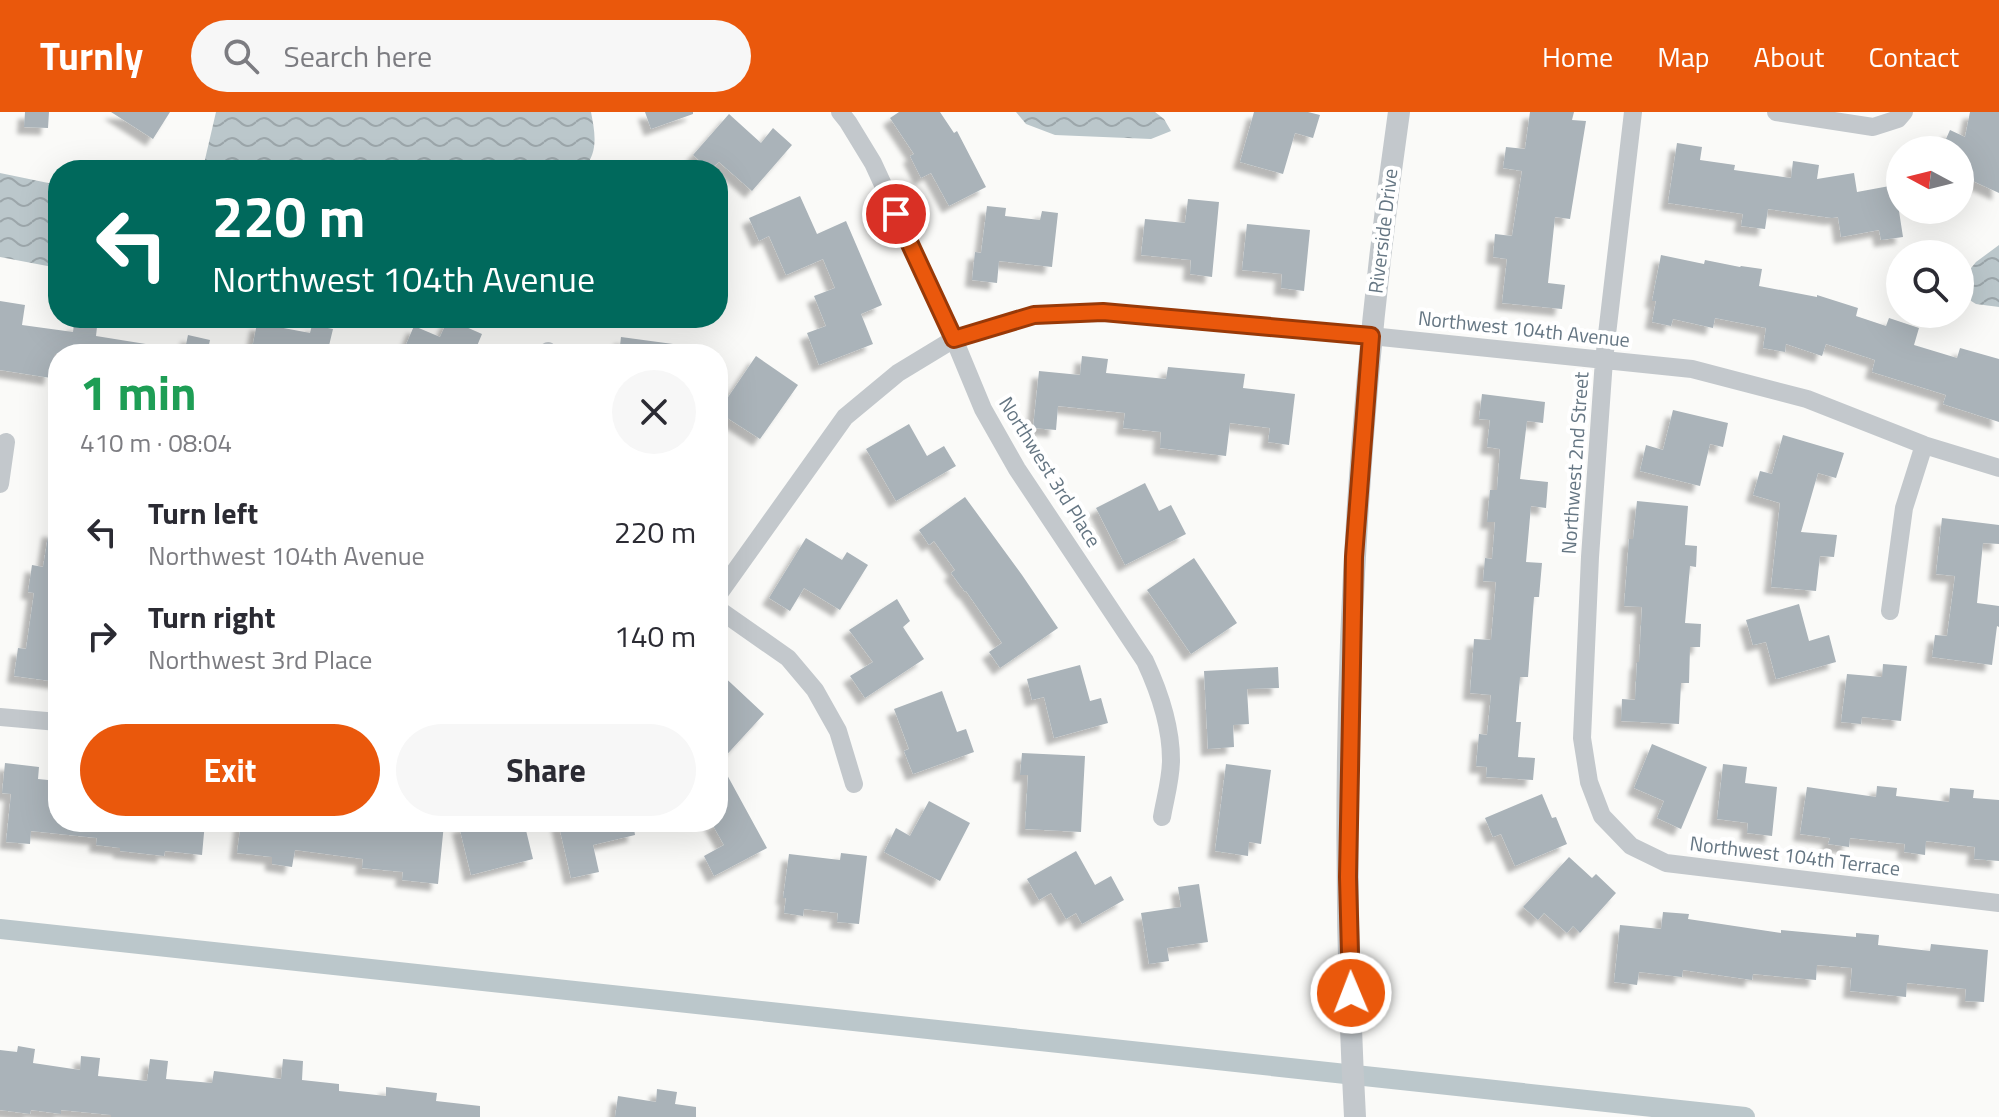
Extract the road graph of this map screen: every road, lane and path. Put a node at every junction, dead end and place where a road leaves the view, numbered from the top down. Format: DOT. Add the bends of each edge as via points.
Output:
graph roads {
  1 [pos="840,112"];
  2 [pos="1399,112"];
  3 [pos="1633,112"];
  4 [pos="1776,112"];
  5 [pos="1901,116"];
  6 [pos="1371,336"];
  7 [pos="954,339"];
  8 [pos="1604,360"];
  9 [pos="6,442"];
  10 [pos="1924,445"];
  11 [pos="1999,468"];
  12 [pos="0,484"];
  13 [pos="728,581"];
  14 [pos="1890,611"];
  15 [pos="728,616"];
  16 [pos="0,717"];
  17 [pos="48,721"];
  18 [pos="854,784"];
  19 [pos="1602,816"];
  20 [pos="1162,817"];
  21 [pos="1999,903"];
  22 [pos="1355,1116"];
  1 -- 7 [label="street, Northwest 3rd Place" via="873,163"];
  2 -- 6 [label="street, Riverside Drive"];
  3 -- 8 [label="street, Northwest 2nd Street"];
  4 -- 5 [label="street" via="1873,127"];
  6 -- 7 [label="street, Northwest 104th Avenue" via="1103,312 1034,315"];
  6 -- 8 [label="street, Northwest 104th Avenue"];
  6 -- 22 [label="street, Riverside Drive" via="1354,557 1348,861"];
  7 -- 13 [label="street, Northwest 104th Avenue" via="898,373 845,417"];
  7 -- 20 [label="street, Northwest 3rd Place" via="983,409 1017,469 1145,661 1158,689 1171,761"];
  8 -- 10 [label="street, Northwest 104th Avenue" via="1692,369 1807,399"];
  8 -- 19 [label="street, Northwest 2nd Street" via="1582,738 1589,782"];
  9 -- 12 [label="street"];
  10 -- 11 [label="street, Northwest 104th Avenue"];
  10 -- 14 [label="street" via="1904,508"];
  15 -- 18 [label="street" via="788,658 815,690 838,731"];
  16 -- 17 [label="street"];
  19 -- 21 [label="street, Northwest 104th Terrace" via="1631,846 1666,863"];
}
